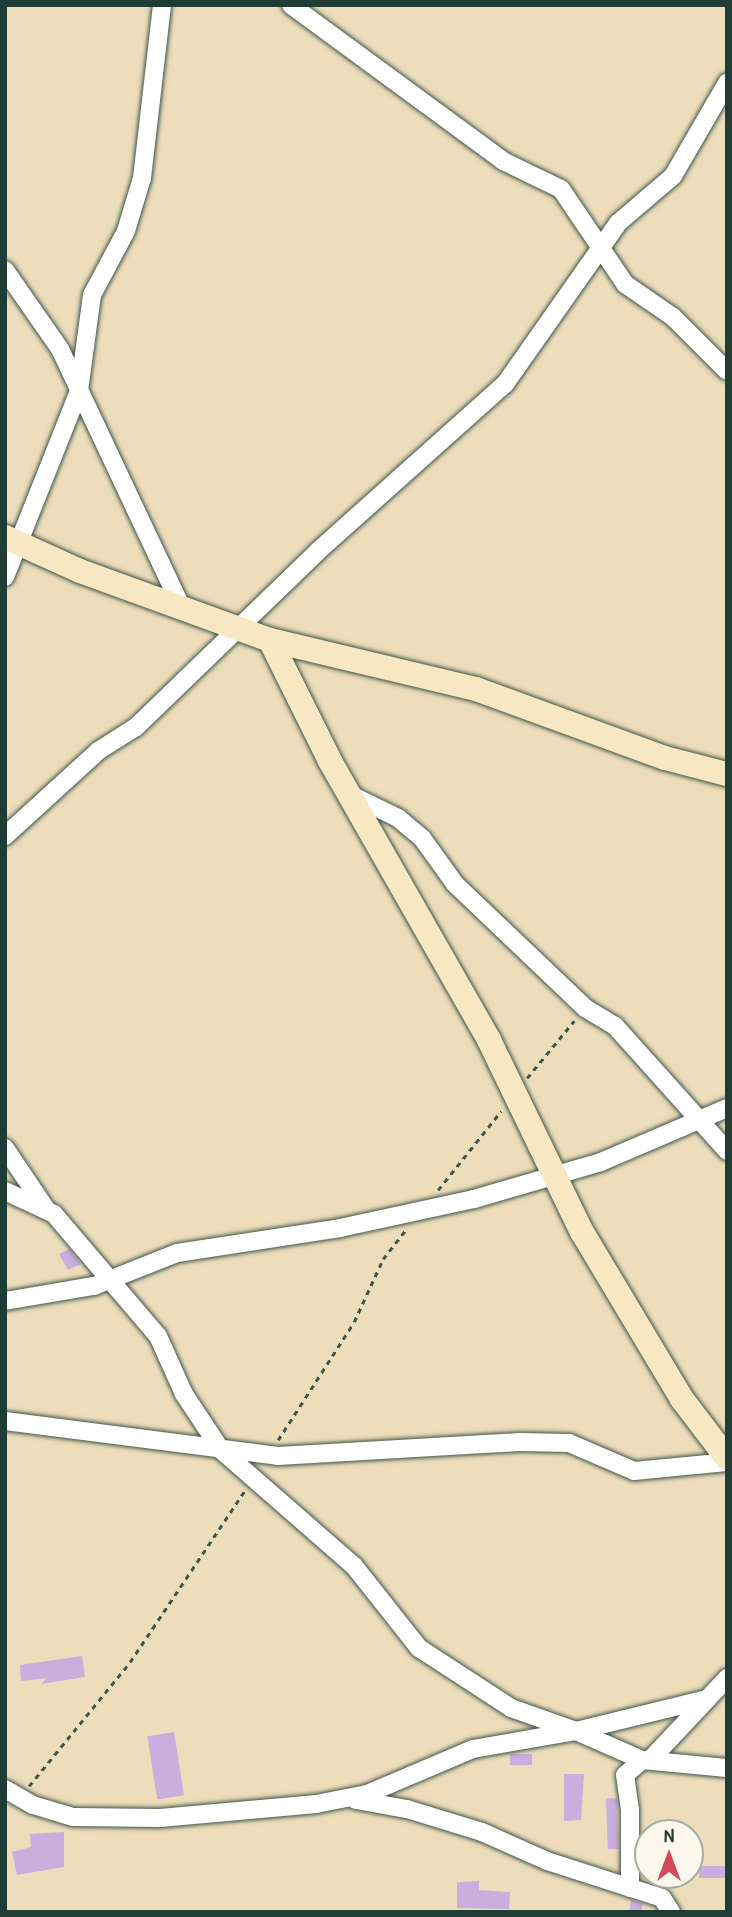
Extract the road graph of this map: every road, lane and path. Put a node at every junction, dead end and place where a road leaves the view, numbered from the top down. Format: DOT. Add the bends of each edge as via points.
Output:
graph roads {
  1 [pos="162,5"];
  2 [pos="291,5"];
  3 [pos="727,83"];
  4 [pos="600,252"];
  5 [pos="5,270"];
  6 [pos="727,371"];
  7 [pos="79,391"];
  8 [pos="12,540"];
  9 [pos="5,577"];
  10 [pos="182,608"];
  11 [pos="240,629"];
  12 [pos="270,640"];
  13 [pos="727,774"];
  14 [pos="349,794"];
  15 [pos="5,836"];
  16 [pos="585,1008"];
  17 [pos="516,1093"];
  18 [pos="727,1108"];
  19 [pos="701,1119"];
  20 [pos="5,1148"];
  21 [pos="727,1151"];
  22 [pos="555,1175"];
  23 [pos="5,1191"];
  24 [pos="46,1210"];
  25 [pos="421,1211"];
  26 [pos="113,1279"];
  27 [pos="5,1301"];
  28 [pos="5,1421"];
  29 [pos="221,1450"];
  30 [pos="268,1455"];
  31 [pos="727,1459"];
  32 [pos="252,1479"];
  33 [pos="727,1678"];
  34 [pos="707,1699"];
  35 [pos="576,1731"];
  36 [pos="646,1760"];
  37 [pos="727,1768"];
  38 [pos="12,1794"];
  39 [pos="344,1798"];
  40 [pos="629,1888"];
  41 [pos="671,1912"];
  1 -- 7 [label="street" via="142,178 126,231 92,295"];
  2 -- 4 [label="street" via="503,161 561,189"];
  3 -- 4 [label="street" via="673,176 618,223"];
  4 -- 6 [label="street" via="625,284 681,324"];
  4 -- 11 [label="street" via="505,384 318,551"];
  5 -- 7 [label="street" via="44,321"];
  7 -- 8 [label="street"];
  7 -- 10 [label="street"];
  8 -- 9 [label="street"];
  8 -- 10 [label="street"];
  10 -- 11 [label="street"];
  11 -- 12 [label="street"];
  11 -- 15 [label="street" via="136,727 98,751"];
  12 -- 13 [label="street" via="476,689 665,758"];
  12 -- 14 [label="street"];
  14 -- 16 [label="street" via="398,818 422,838 455,884"];
  14 -- 17 [label="street"];
  16 -- 17 [label="path"];
  16 -- 19 [label="street" via="615,1026"];
  17 -- 22 [label="street"];
  17 -- 25 [label="path"];
  18 -- 19 [label="street"];
  19 -- 21 [label="street"];
  19 -- 22 [label="street" via="601,1162"];
  20 -- 24 [label="street"];
  22 -- 25 [label="street"];
  22 -- 31 [label="street" via="582,1233 682,1399"];
  23 -- 24 [label="street"];
  24 -- 26 [label="street"];
  25 -- 26 [label="street" via="177,1253"];
  25 -- 30 [label="path" via="383,1259 354,1322"];
  26 -- 27 [label="street"];
  26 -- 29 [label="street" via="158,1336 184,1394"];
  28 -- 29 [label="street"];
  29 -- 30 [label="street"];
  29 -- 32 [label="street"];
  30 -- 31 [label="street" via="544,1442 569,1443 634,1471"];
  32 -- 35 [label="street" via="354,1566 419,1648 511,1708"];
  32 -- 38 [label="path" via="130,1662"];
  33 -- 34 [label="street"];
  34 -- 35 [label="street"];
  34 -- 36 [label="street"];
  35 -- 36 [label="street"];
  35 -- 39 [label="street" via="473,1749 367,1794"];
  36 -- 37 [label="street"];
  36 -- 40 [label="street" via="625,1775 630,1810"];
  38 -- 39 [label="street" via="73,1817 107,1819"];
  39 -- 40 [label="street" via="449,1821"];
  40 -- 41 [label="street" via="662,1898"];
}
